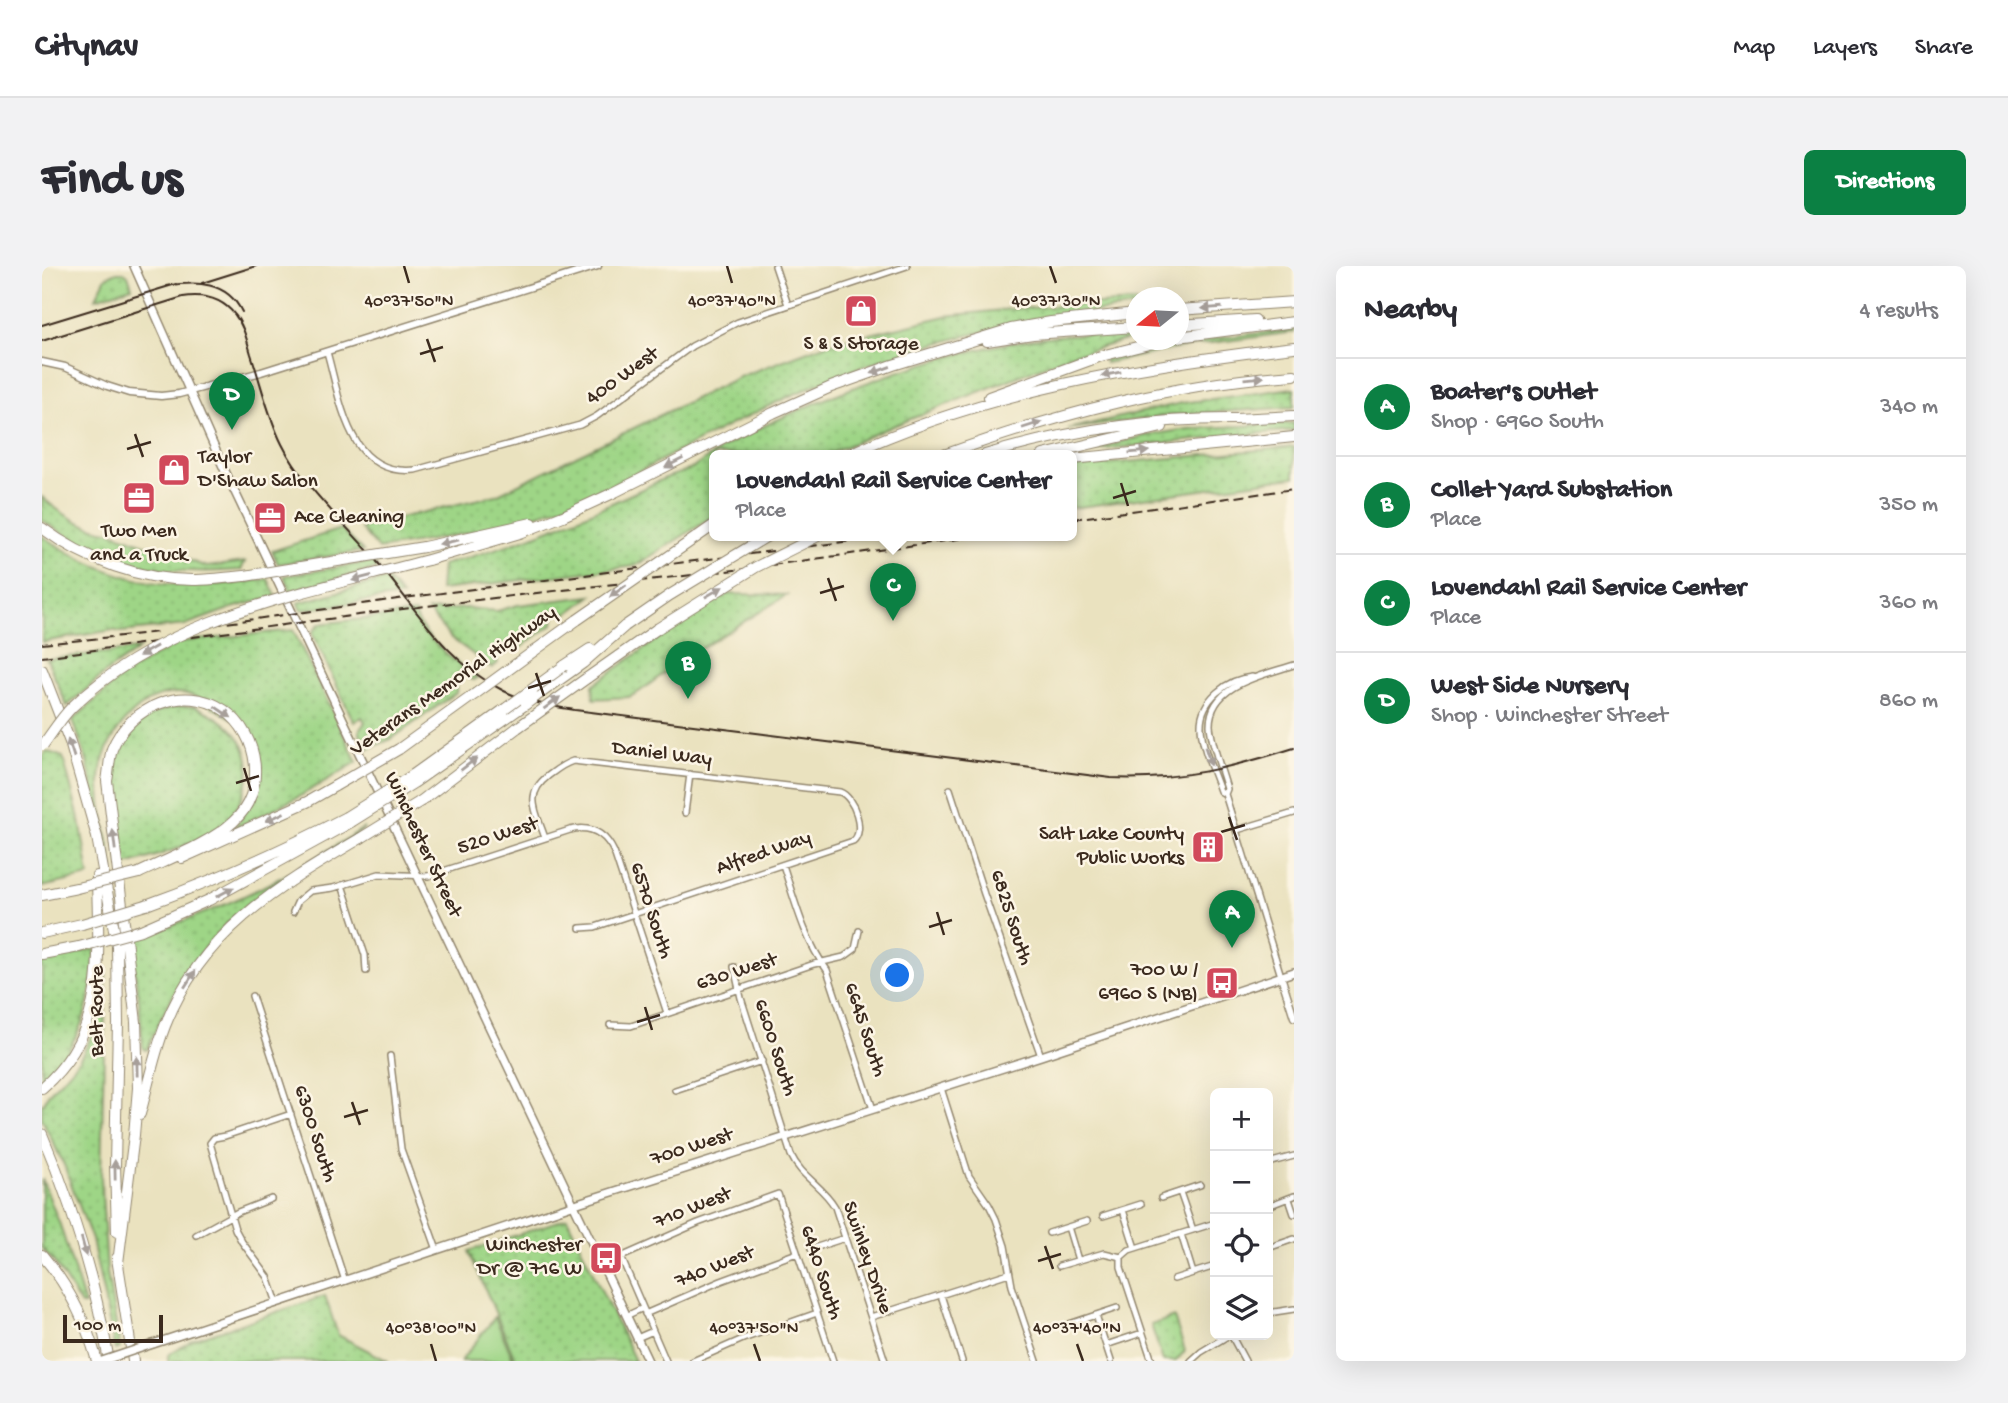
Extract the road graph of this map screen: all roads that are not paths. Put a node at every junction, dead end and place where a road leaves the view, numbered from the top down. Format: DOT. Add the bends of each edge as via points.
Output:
graph roads {
  1 [pos="134,266"];
  2 [pos="598,266"];
  3 [pos="775,266"];
  4 [pos="907,266"];
  5 [pos="1294,302"];
  6 [pos="788,305"];
  7 [pos="1189,309"];
  8 [pos="1126,314"];
  9 [pos="1294,320"];
  10 [pos="1189,325"];
  11 [pos="1126,328"];
  12 [pos="1189,335"];
  13 [pos="1294,347"];
  14 [pos="946,348"];
  15 [pos="1126,350"];
  16 [pos="327,352"];
  17 [pos="42,362"];
  18 [pos="1294,375"];
  19 [pos="189,392"];
  20 [pos="1294,416"];
  21 [pos="1240,419"];
  22 [pos="897,432"];
  23 [pos="1294,437"];
  24 [pos="858,450"];
  25 [pos="958,450"];
  26 [pos="1006,450"];
  27 [pos="1064,450"];
  28 [pos="1077,458"];
  29 [pos="563,516"];
  30 [pos="42,528"];
  31 [pos="709,528"];
  32 [pos="759,541"];
  33 [pos="808,541"];
  34 [pos="625,626"];
  35 [pos="1294,666"];
  36 [pos="42,670"];
  37 [pos="1258,677"];
  38 [pos="42,746"];
  39 [pos="690,774"];
  40 [pos="414,779"];
  41 [pos="950,789"];
  42 [pos="847,794"];
  43 [pos="1225,794"];
  44 [pos="685,813"];
  45 [pos="1294,813"];
  46 [pos="349,820"];
  47 [pos="589,829"];
  48 [pos="1237,830"];
  49 [pos="97,837"];
  50 [pos="545,838"];
  51 [pos="783,865"];
  52 [pos="139,873"];
  53 [pos="416,874"];
  54 [pos="342,885"];
  55 [pos="42,895"];
  56 [pos="293,912"];
  57 [pos="635,913"];
  58 [pos="580,928"];
  59 [pos="859,931"];
  60 [pos="42,933"];
  61 [pos="42,954"];
  62 [pos="822,963"];
  63 [pos="734,967"];
  64 [pos="366,971"];
  65 [pos="1294,972"];
  66 [pos="1281,976"];
  67 [pos="740,988"];
  68 [pos="252,996"];
  69 [pos="667,1013"];
  70 [pos="1294,1017"];
  71 [pos="610,1025"];
  72 [pos="390,1056"];
  73 [pos="1041,1056"];
  74 [pos="762,1061"];
  75 [pos="43,1087"];
  76 [pos="941,1087"];
  77 [pos="675,1090"];
  78 [pos="873,1109"];
  79 [pos="291,1114"];
  80 [pos="43,1135"];
  81 [pos="134,1135"];
  82 [pos="786,1137"];
  83 [pos="1294,1156"];
  84 [pos="1273,1162"];
  85 [pos="1200,1185"];
  86 [pos="1180,1192"];
  87 [pos="778,1194"];
  88 [pos="1292,1197"];
  89 [pos="1161,1198"];
  90 [pos="271,1199"];
  91 [pos="1141,1204"];
  92 [pos="1273,1204"];
  93 [pos="573,1205"];
  94 [pos="1122,1210"];
  95 [pos="1294,1214"];
  96 [pos="230,1216"];
  97 [pos="1103,1216"];
  98 [pos="1087,1221"];
  99 [pos="1210,1225"];
  100 [pos="1068,1227"];
  101 [pos="1193,1230"];
  102 [pos="1049,1233"];
  103 [pos="1181,1234"];
  104 [pos="196,1235"];
  105 [pos="845,1238"];
  106 [pos="1294,1239"];
  107 [pos="1273,1246"];
  108 [pos="1135,1248"];
  109 [pos="811,1249"];
  110 [pos="437,1250"];
  111 [pos="797,1253"];
  112 [pos="42,1255"];
  113 [pos="1121,1257"];
  114 [pos="1078,1260"];
  115 [pos="118,1263"];
  116 [pos="1059,1266"];
  117 [pos="1210,1267"];
  118 [pos="1009,1273"];
  119 [pos="1193,1273"];
  120 [pos="1174,1279"];
  121 [pos="345,1281"];
  122 [pos="941,1295"];
  123 [pos="277,1303"];
  124 [pos="1117,1308"];
  125 [pos="1294,1309"];
  126 [pos="644,1311"];
  127 [pos="1273,1311"];
  128 [pos="817,1312"];
  129 [pos="1096,1315"];
  130 [pos="626,1316"];
  131 [pos="871,1317"];
  132 [pos="1069,1324"];
  133 [pos="653,1331"];
  134 [pos="1142,1333"];
  135 [pos="637,1338"];
  136 [pos="1221,1340"];
  137 [pos="1233,1340"];
  138 [pos="1106,1345"];
  139 [pos="100,1361"];
  140 [pos="109,1361"];
  141 [pos="133,1361"];
  142 [pos="648,1361"];
  143 [pos="666,1361"];
  144 [pos="693,1361"];
  145 [pos="833,1361"];
  146 [pos="885,1361"];
  147 [pos="962,1361"];
  148 [pos="1037,1361"];
  149 [pos="1111,1361"];
  150 [pos="1152,1361"];
  151 [pos="1191,1361"];
  152 [pos="1245,1361"];
  1 -- 19 [label="main road, Winchester Street"];
  2 -- 16 [label="street"];
  3 -- 6 [label="street"];
  4 -- 6 [label="street, 400 West"];
  5 -- 7 [label="highway, one-way"];
  6 -- 16 [label="street, 400 West" via="738,322 702,341 573,428 404,471 377,463 355,441"];
  8 -- 14 [label="highway" via="1011,328"];
  9 -- 10 [label="highway"];
  9 -- 12 [label="highway"];
  11 -- 14 [label="highway" via="1033,334"];
  13 -- 22 [label="highway, one-way" via="1101,376 972,407"];
  14 -- 29 [label="highway, one-way" via="831,387"];
  15 -- 22 [label="highway"];
  16 -- 19 [label="street"];
  17 -- 19 [label="street" via="129,393 161,396"];
  25 -- 18 [label="highway, one-way" via="1035,423 1140,396"];
  19 -- 53 [label="main road, Winchester Street"];
  20 -- 21 [label="highway"];
  21 -- 26 [label="highway" via="1138,424"];
  21 -- 27 [label="highway" via="1154,429"];
  22 -- 24 [label="highway"];
  28 -- 23 [label="highway, one-way"];
  29 -- 30 [label="highway, one-way, bridge" via="424,547 195,580 110,565"];
  29 -- 38 [label="highway, one-way, bridge" via="520,533 214,619 156,646 97,685 70,709"];
  31 -- 52 [label="highway, Veterans Memorial Highway, one-way, bridge" via="399,749 307,802 201,851"];
  32 -- 34 [label="highway, bridge"];
  81 -- 33 [label="highway, one-way, bridge" via="164,1027 188,979 253,906 421,801 688,607"];
  34 -- 40 [label="highway, bridge"];
  34 -- 40 [label="highway, bridge" via="583,663"];
  35 -- 37 [label="street"];
  49 -- 36 [label="highway, Belt Route, one-way" via="70,742"];
  37 -- 43 [label="street" via="1228,690 1216,703 1211,719"];
  37 -- 43 [label="street, one-way" via="1223,687 1203,715 1203,739 1220,791"];
  39 -- 42 [label="street, Daniel Way"];
  39 -- 44 [label="street"];
  39 -- 50 [label="street, Daniel Way" via="569,762 534,791"];
  40 -- 46 [label="highway, bridge"];
  41 -- 73 [label="street, 6825 South"];
  42 -- 51 [label="street, Alfred Way" via="859,826 857,838"];
  43 -- 48 [label="street"];
  45 -- 48 [label="street"];
  46 -- 60 [label="highway, bridge" via="207,883"];
  61 -- 46 [label="highway, one-way, bridge" via="141,930 209,900"];
  47 -- 50 [label="street, 520 West"];
  47 -- 57 [label="street, 6570 South" via="610,842"];
  48 -- 66 [label="street"];
  49 -- 75 [label="highway" via="96,994 79,1044"];
  115 -- 49 [label="highway, Belt Route, one-way" via="117,946"];
  50 -- 53 [label="street, 520 West" via="428,876"];
  51 -- 57 [label="street, Alfred Way"];
  51 -- 62 [label="street, 6645 South" via="809,941"];
  52 -- 55 [label="highway, Veterans Memorial Highway, bridge"];
  81 -- 52 [label="highway, one-way" via="136,1022 107,781 112,750 123,729 155,705 191,699 223,709 240,725 251,745 256,783 249,802 234,822"];
  53 -- 54 [label="street, 520 West" via="379,874"];
  53 -- 93 [label="main road, Winchester Street"];
  54 -- 56 [label="street, 520 West" via="310,891"];
  54 -- 64 [label="street"];
  57 -- 58 [label="street, Alfred Way"];
  57 -- 69 [label="street, 6570 South"];
  59 -- 62 [label="street, 630 West" via="852,952"];
  62 -- 67 [label="street, 630 West"];
  62 -- 78 [label="street, 6645 South"];
  63 -- 67 [label="street, 6600 South"];
  65 -- 66 [label="main road, 700 West"];
  66 -- 70 [label="street"];
  66 -- 73 [label="main road, 700 West"];
  67 -- 69 [label="street, 630 West"];
  67 -- 74 [label="street, 6600 South"];
  68 -- 79 [label="street, 6300 South"];
  69 -- 71 [label="street, 630 West" via="631,1026"];
  72 -- 110 [label="street" via="401,1149"];
  73 -- 76 [label="main road, 700 West"];
  74 -- 77 [label="street"];
  74 -- 82 [label="street, 6600 South"];
  76 -- 78 [label="main road, 700 West"];
  76 -- 118 [label="street" via="969,1176 996,1219"];
  78 -- 82 [label="main road, 700 West"];
  79 -- 96 [label="street" via="210,1143"];
  79 -- 121 [label="street, 6300 South"];
  80 -- 140 [label="highway, one-way" via="78,1223"];
  81 -- 115 [label="highway"];
  82 -- 93 [label="main road, 700 West"];
  82 -- 105 [label="street, Swinley Drive" via="799,1168 832,1203"];
  83 -- 84 [label="street"];
  85 -- 86 [label="street"];
  86 -- 89 [label="street"];
  86 -- 101 [label="street"];
  87 -- 111 [label="street, 6440 South"];
  87 -- 126 [label="street, 710 West" via="621,1256"];
  88 -- 92 [label="street"];
  88 -- 95 [label="street"];
  90 -- 96 [label="street"];
  91 -- 94 [label="street"];
  93 -- 110 [label="main road, 700 West"];
  93 -- 130 [label="main road, Winchester Street"];
  94 -- 97 [label="street"];
  94 -- 108 [label="street"];
  96 -- 104 [label="street"];
  96 -- 123 [label="street" via="242,1242 268,1277"];
  98 -- 100 [label="street"];
  99 -- 101 [label="street"];
  100 -- 102 [label="street"];
  100 -- 114 [label="street"];
  101 -- 103 [label="street"];
  103 -- 108 [label="street"];
  103 -- 119 [label="street"];
  105 -- 109 [label="street"];
  105 -- 131 [label="street, Swinley Drive"];
  106 -- 107 [label="street"];
  108 -- 113 [label="street"];
  110 -- 121 [label="main road, 700 West"];
  111 -- 126 [label="street, 740 West"];
  111 -- 128 [label="street, 6440 South"];
  112 -- 139 [label="highway" via="77,1307"];
  113 -- 114 [label="street" via="1106,1252"];
  113 -- 134 [label="street"];
  114 -- 116 [label="street"];
  115 -- 141 [label="highway, Belt Route"];
  117 -- 119 [label="street"];
  118 -- 122 [label="street"];
  118 -- 148 [label="street"];
  119 -- 120 [label="street"];
  121 -- 123 [label="main road, 700 West"];
  122 -- 131 [label="street"];
  122 -- 147 [label="street"];
  123 -- 139 [label="main road, 700 West, bridge"];
  124 -- 129 [label="street"];
  125 -- 127 [label="street"];
  126 -- 130 [label="street, 740 West"];
  126 -- 133 [label="street"];
  128 -- 144 [label="street"];
  128 -- 145 [label="street, 6440 South"];
  129 -- 132 [label="street"];
  129 -- 138 [label="street"];
  130 -- 135 [label="main road, Winchester Street"];
  131 -- 146 [label="street, Swinley Drive"];
  133 -- 135 [label="street"];
  133 -- 143 [label="street"];
  134 -- 138 [label="street"];
  134 -- 150 [label="street"];
  135 -- 142 [label="main road, Winchester Street"];
  136 -- 151 [label="street"];
  137 -- 152 [label="street"];
  138 -- 149 [label="street"];
}
